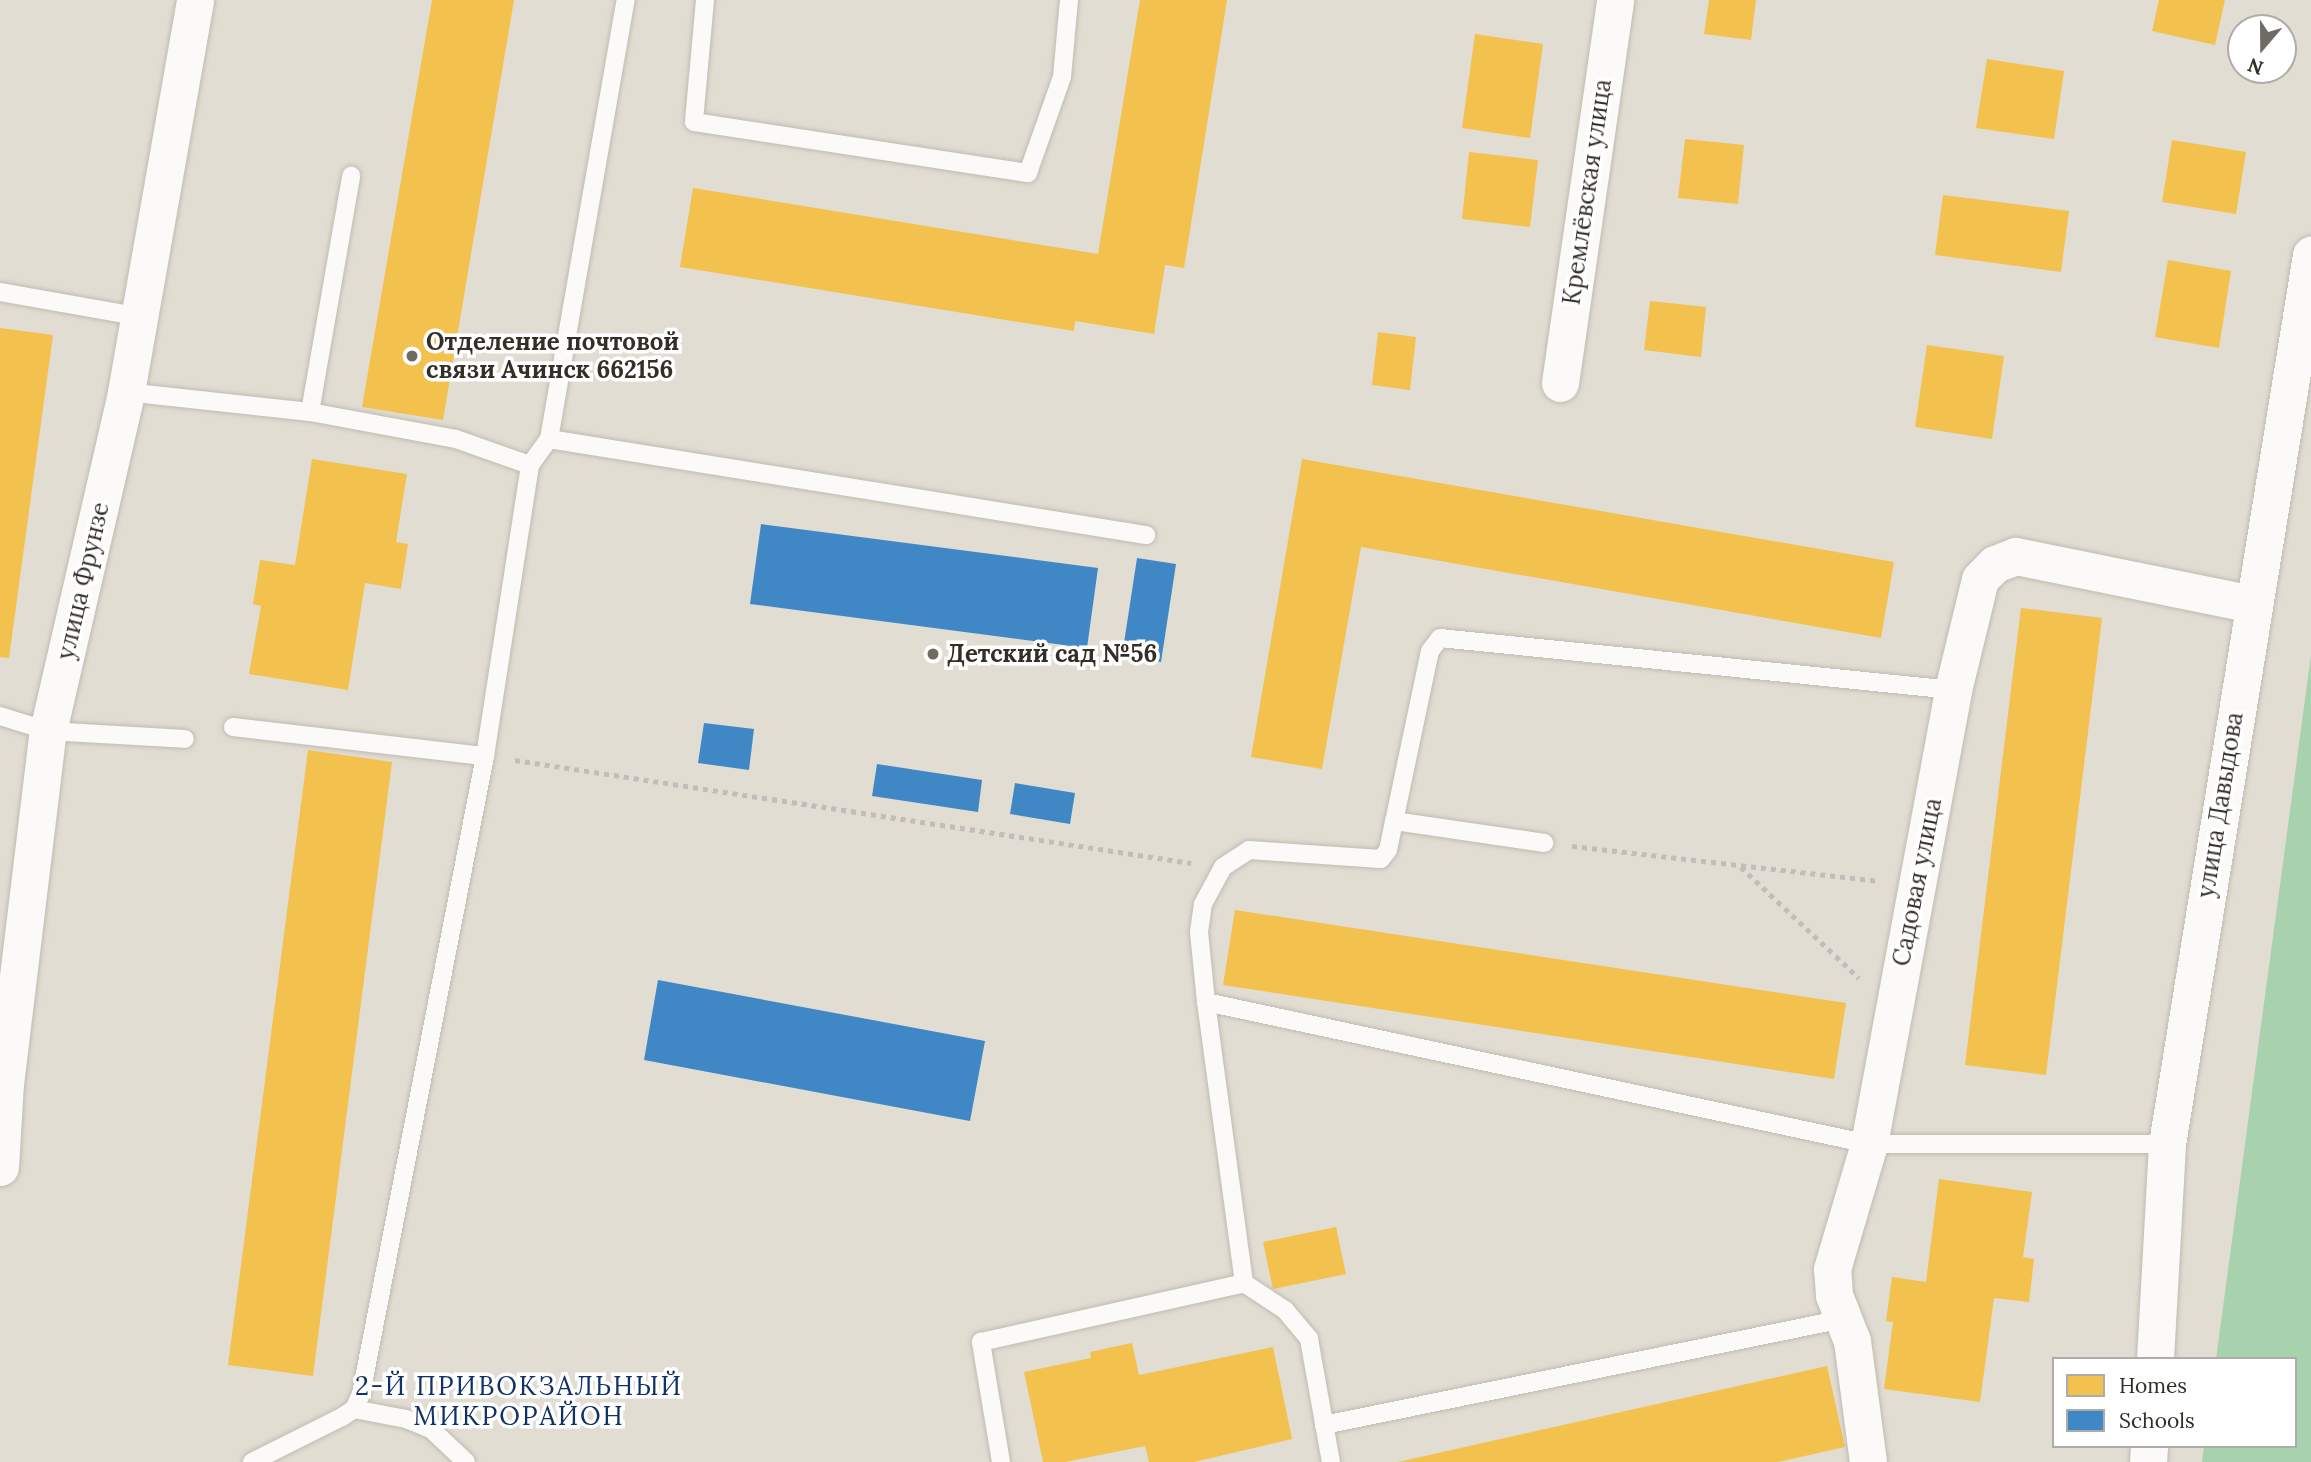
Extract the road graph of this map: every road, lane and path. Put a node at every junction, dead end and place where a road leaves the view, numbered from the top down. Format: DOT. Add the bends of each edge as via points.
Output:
graph roads {
  1 [pos="195,0"];
  2 [pos="626,0"];
  3 [pos="705,0"];
  4 [pos="1069,0"];
  5 [pos="1615,0"];
  6 [pos="351,176"];
  7 [pos="2311,255"];
  8 [pos="0,292"];
  9 [pos="136,316"];
  10 [pos="1560,383"];
  11 [pos="126,392"];
  12 [pos="310,412"];
  13 [pos="549,439"];
  14 [pos="530,465"];
  15 [pos="1146,535"];
  16 [pos="2252,604"];
  17 [pos="1953,690"];
  18 [pos="0,716"];
  19 [pos="233,727"];
  20 [pos="48,731"];
  21 [pos="185,738"];
  22 [pos="485,755"];
  23 [pos="1394,821"];
  24 [pos="1544,843"];
  25 [pos="1739,865"];
  26 [pos="1223,867"];
  27 [pos="1916,885"];
  28 [pos="1897,986"];
  29 [pos="1206,1002"];
  30 [pos="3,1083"];
  31 [pos="2167,1143"];
  32 [pos="1869,1144"];
  33 [pos="0,1167"];
  34 [pos="1244,1283"];
  35 [pos="1843,1319"];
  36 [pos="2155,1357"];
  37 [pos="355,1409"];
  38 [pos="1324,1425"];
  39 [pos="252,1462"];
  40 [pos="466,1462"];
  41 [pos="1001,1462"];
  42 [pos="1331,1462"];
  43 [pos="1868,1462"];
  1 -- 9 [label="street, улица Фрунзе"];
  2 -- 13 [label="lane"];
  3 -- 4 [label="lane" via="694,121 1028,173 1062,77"];
  5 -- 10 [label="street, Кремлёвская улица"];
  6 -- 12 [label="lane"];
  7 -- 16 [label="street, улица Давыдова"];
  8 -- 9 [label="lane"];
  9 -- 11 [label="street, улица Фрунзе"];
  11 -- 12 [label="lane"];
  11 -- 20 [label="street, улица Фрунзе"];
  12 -- 14 [label="lane" via="456,439"];
  13 -- 14 [label="lane"];
  13 -- 15 [label="lane"];
  14 -- 22 [label="lane"];
  16 -- 17 [label="street, Садовая улица" via="2016,556 1995,564 1980,579"];
  16 -- 31 [label="street, улица Давыдова"];
  17 -- 23 [label="lane" via="1440,638 1430,651"];
  17 -- 27 [label="street, Садовая улица"];
  18 -- 20 [label="lane"];
  19 -- 22 [label="lane"];
  20 -- 21 [label="lane"];
  20 -- 30 [label="street, улица Фрунзе"];
  22 -- 26 [label="path"];
  22 -- 37 [label="lane"];
  23 -- 24 [label="lane"];
  23 -- 26 [label="lane" via="1381,859 1275,848 1249,850"];
  24 -- 25 [label="path"];
  25 -- 27 [label="path"];
  25 -- 28 [label="path" via="1853,976"];
  26 -- 29 [label="lane" via="1203,904 1199,932"];
  27 -- 28 [label="street, Садовая улица"];
  28 -- 32 [label="street, Садовая улица"];
  29 -- 32 [label="lane"];
  29 -- 34 [label="lane"];
  30 -- 33 [label="street, улица Фрунзе"];
  31 -- 32 [label="lane"];
  31 -- 36 [label="street, улица Давыдова"];
  32 -- 35 [label="street, Садовая улица" via="1832,1269"];
  34 -- 38 [label="lane" via="1285,1310 1309,1339"];
  34 -- 41 [label="lane" via="981,1342"];
  35 -- 38 [label="lane"];
  35 -- 43 [label="street, Садовая улица" via="1852,1341"];
  37 -- 39 [label="lane"];
  37 -- 40 [label="lane" via="431,1429"];
  38 -- 42 [label="lane"];
}
